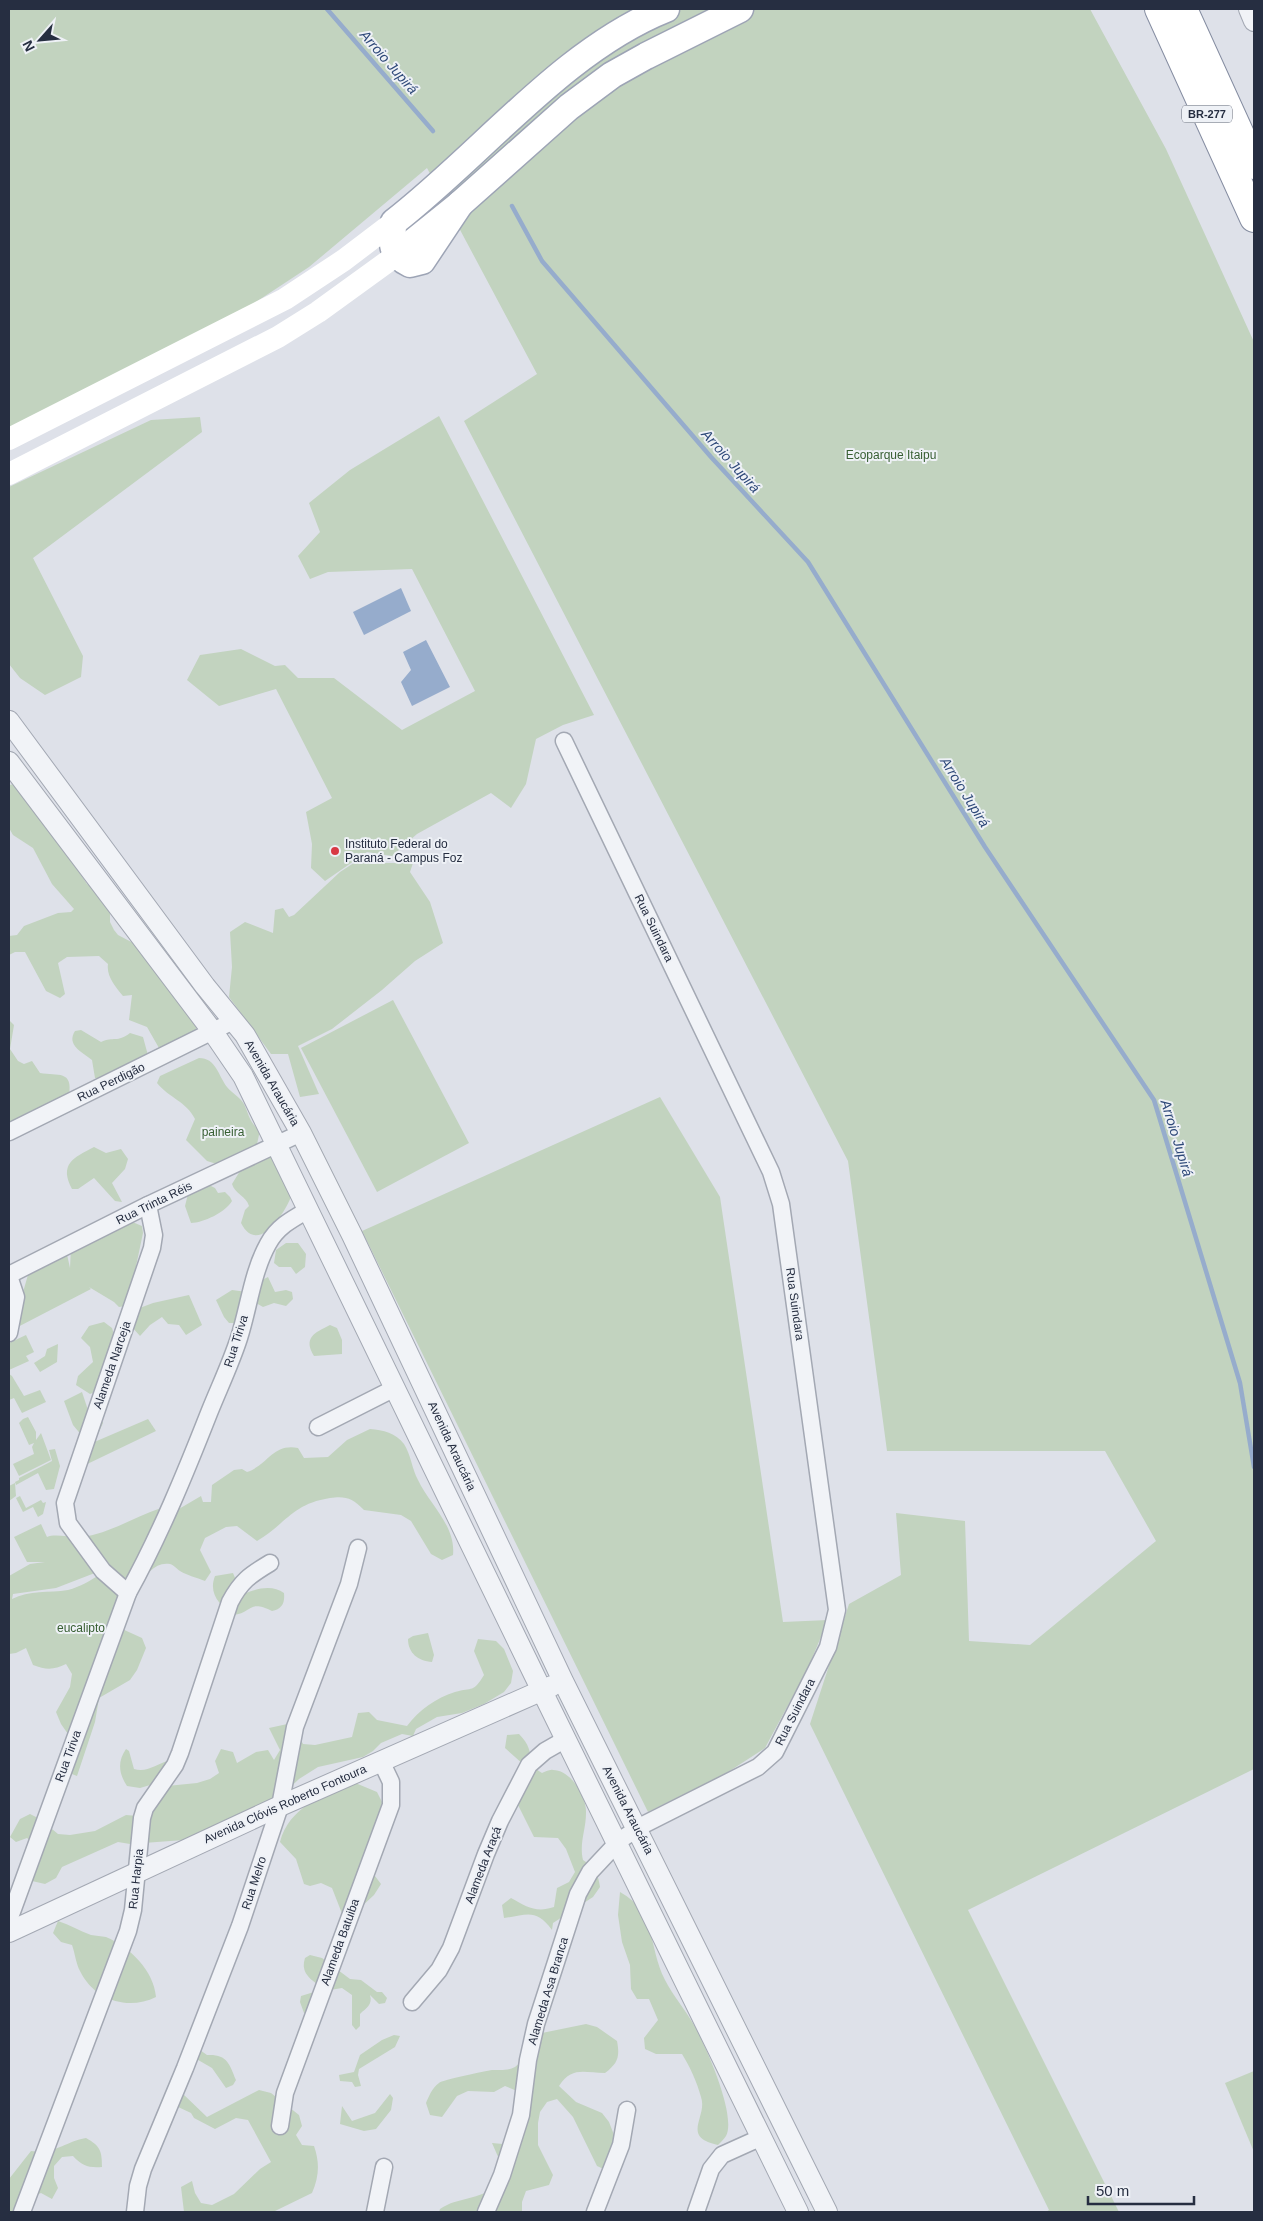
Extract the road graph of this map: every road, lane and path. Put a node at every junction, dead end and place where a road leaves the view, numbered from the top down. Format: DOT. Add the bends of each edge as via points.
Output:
graph roads {
  1 [pos="666,9"];
  2 [pos="740,9"];
  3 [pos="1142,9"];
  4 [pos="1159,9"];
  5 [pos="1183,9"];
  6 [pos="1249,9"];
  7 [pos="1254,20"];
  8 [pos="1196,91"];
  9 [pos="1254,162"];
  10 [pos="1254,218"];
  11 [pos="394,222"];
  12 [pos="398,254"];
  13 [pos="9,439"];
  14 [pos="9,474"];
  15 [pos="9,721"];
  16 [pos="564,741"];
  17 [pos="9,762"];
  18 [pos="234,1021"];
  19 [pos="213,1032"];
  20 [pos="9,1132"];
  21 [pos="301,1133"];
  22 [pos="277,1145"];
  23 [pos="148,1205"];
  24 [pos="308,1210"];
  25 [pos="9,1276"];
  26 [pos="9,1333"];
  27 [pos="394,1388"];
  28 [pos="318,1427"];
  29 [pos="358,1548"];
  30 [pos="270,1563"];
  31 [pos="128,1593"];
  32 [pos="563,1681"];
  33 [pos="542,1691"];
  34 [pos="566,1739"];
  35 [pos="381,1761"];
  36 [pos="280,1806"];
  37 [pos="642,1827"];
  38 [pos="617,1842"];
  39 [pos="137,1871"];
  40 [pos="9,1920"];
  41 [pos="9,1932"];
  42 [pos="412,2002"];
  43 [pos="627,2110"];
  44 [pos="280,2126"];
  45 [pos="762,2137"];
  46 [pos="384,2167"];
  47 [pos="22,2212"];
  48 [pos="135,2212"];
  49 [pos="375,2212"];
  50 [pos="486,2212"];
  51 [pos="595,2212"];
  52 [pos="696,2212"];
  53 [pos="798,2212"];
  54 [pos="828,2212"];
  1 -- 11 [label="main road" via="617,35 570,66 423,200"];
  2 -- 12 [label="main road" via="612,75 569,106 460,204"];
  3 -- 8 [label="highway"];
  4 -- 8 [label="highway, BR-277"];
  5 -- 9 [label="highway, BR-277"];
  6 -- 7 [label="street"];
  8 -- 10 [label="highway, BR-277"];
  11 -- 12 [label="main road" via="391,242"];
  11 -- 13 [label="main road" via="285,299"];
  12 -- 14 [label="main road" via="278,337"];
  15 -- 18 [label="street, Avenida Araucária"];
  16 -- 37 [label="street, Rua Suindara" via="771,1172 779,1196 837,1610 828,1647 775,1752 758,1767"];
  17 -- 19 [label="street, Avenida Araucária"];
  18 -- 19 [label="street, Rua Perdigão"];
  18 -- 21 [label="street, Avenida Araucária" via="257,1053"];
  19 -- 20 [label="street, Rua Perdigão"];
  19 -- 22 [label="street, Avenida Araucária" via="243,1076"];
  21 -- 22 [label="street, Rua Trinta Réis"];
  21 -- 32 [label="street, Avenida Araucária"];
  22 -- 23 [label="street, Rua Trinta Réis"];
  22 -- 24 [label="street, Avenida Araucária"];
  23 -- 25 [label="street, Rua Trinta Réis"];
  23 -- 31 [label="street, Alameda Narceja" via="154,1235 152,1248 65,1503 68,1523 103,1571"];
  24 -- 27 [label="street, Avenida Araucária"];
  24 -- 31 [label="street, Rua Tiriva" via="283,1225 268,1244 253,1284 239,1338 180,1487"];
  25 -- 26 [label="street" via="16,1297"];
  27 -- 28 [label="street"];
  27 -- 33 [label="street, Avenida Araucária"];
  29 -- 36 [label="street, Rua Melro" via="349,1584 295,1727"];
  30 -- 39 [label="street, Rua Harpia" via="247,1577 230,1602 180,1753 145,1808"];
  31 -- 40 [label="street, Rua Tiriva"];
  32 -- 33 [label="street, Avenida Clóvis Roberto Fontoura"];
  32 -- 37 [label="street, Avenida Araucária"];
  33 -- 34 [label="street, Avenida Araucária"];
  33 -- 35 [label="street, Avenida Clóvis Roberto Fontoura"];
  34 -- 38 [label="street, Avenida Araucária"];
  34 -- 42 [label="street, Alameda Araçá" via="545,1750 530,1765 490,1846 451,1948 439,1970"];
  35 -- 36 [label="street, Avenida Clóvis Roberto Fontoura"];
  35 -- 44 [label="street, Alameda Batuiba" via="392,1782 391,1805 286,2093"];
  36 -- 39 [label="street, Avenida Clóvis Roberto Fontoura"];
  36 -- 48 [label="street, Rua Melro" via="240,1926 143,2169"];
  37 -- 38 [label="street, Alameda Asa Branca"];
  37 -- 54 [label="street, Avenida Araucária"];
  38 -- 45 [label="street, Avenida Araucária"];
  38 -- 50 [label="street, Alameda Asa Branca" via="590,1872 578,1894 536,2024 521,2115"];
  39 -- 41 [label="street, Avenida Clóvis Roberto Fontoura"];
  39 -- 47 [label="street, Rua Harpia" via="128,1931"];
  43 -- 51 [label="street" via="622,2145"];
  45 -- 52 [label="street" via="722,2155 712,2170"];
  45 -- 53 [label="street, Avenida Araucária"];
  46 -- 49 [label="street"];
}
